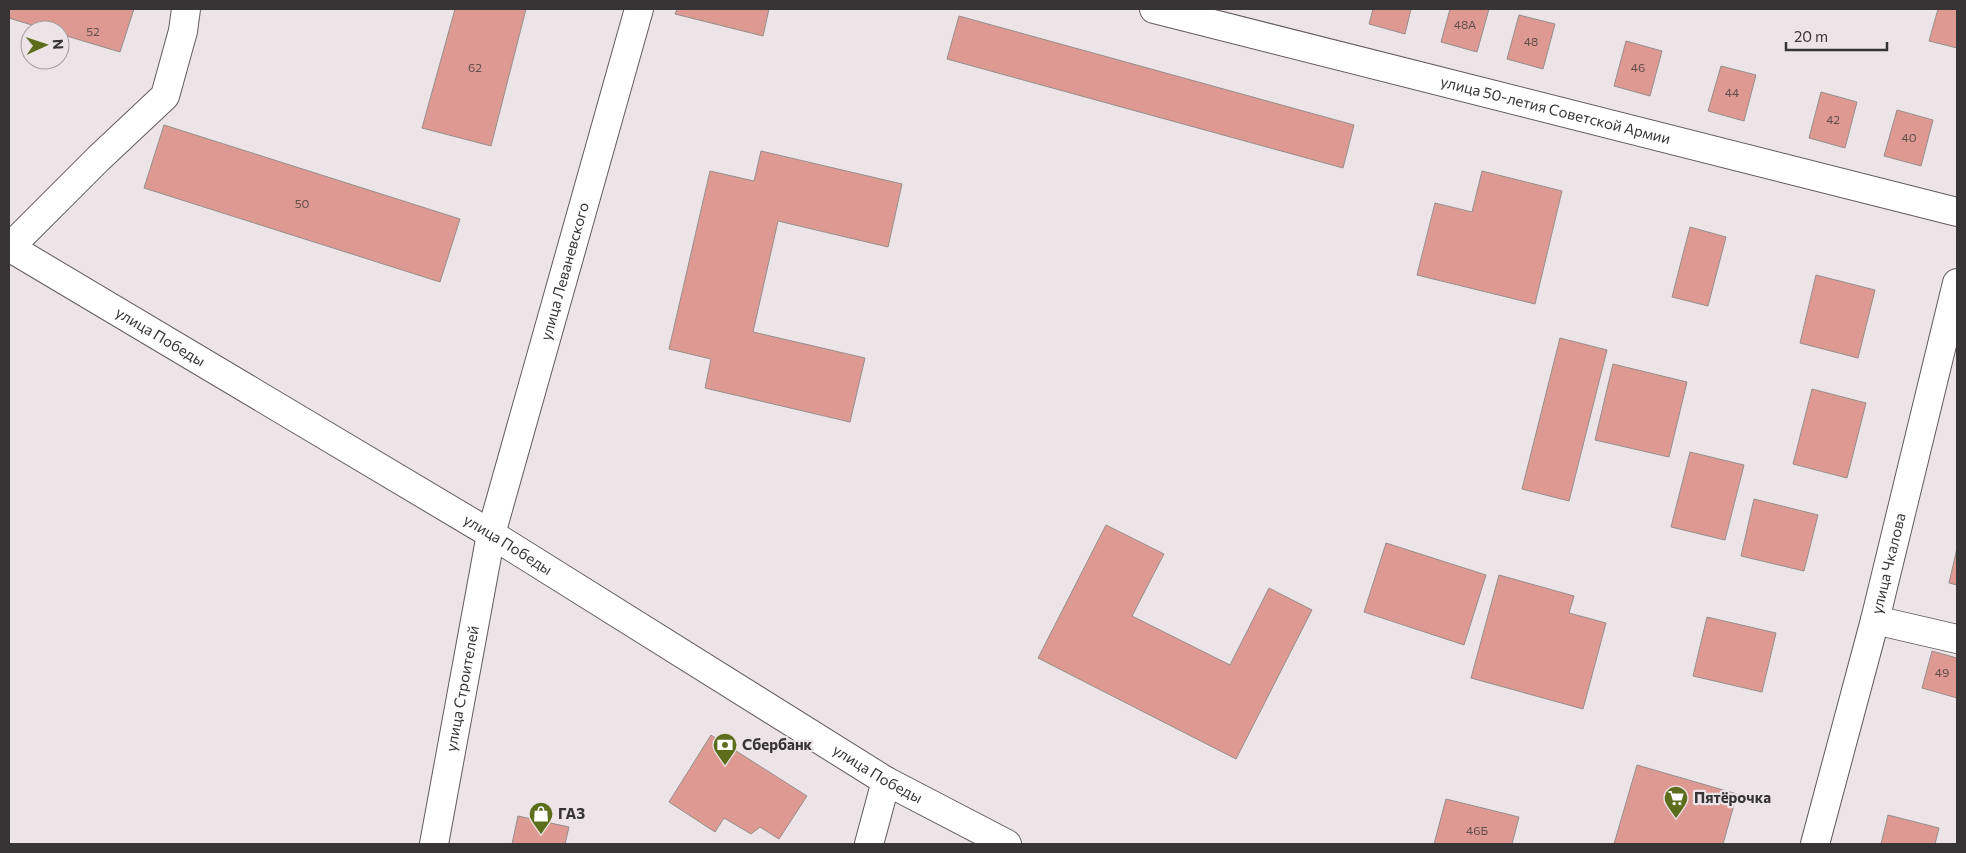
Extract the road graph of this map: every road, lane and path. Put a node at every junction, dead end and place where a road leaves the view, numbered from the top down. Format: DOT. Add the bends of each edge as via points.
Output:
graph roads {
  1 [pos="186,9"];
  2 [pos="639,9"];
  3 [pos="1154,9"];
  4 [pos="1957,212"];
  5 [pos="9,247"];
  6 [pos="1957,283"];
  7 [pos="491,534"];
  8 [pos="1875,620"];
  9 [pos="1957,639"];
  10 [pos="886,781"];
  11 [pos="434,844"];
  12 [pos="869,844"];
  13 [pos="1007,844"];
  14 [pos="1815,844"];
  1 -- 5 [label="street" via="165,96"];
  2 -- 7 [label="street, улица Леваневского"];
  3 -- 4 [label="street, улица 50-летия Советской Армии"];
  5 -- 7 [label="street, улица Победы"];
  6 -- 8 [label="street, улица Чкалова"];
  7 -- 10 [label="street, улица Победы"];
  7 -- 11 [label="street, улица Строителей"];
  8 -- 9 [label="street"];
  8 -- 14 [label="street, улица Чкалова"];
  10 -- 12 [label="street"];
  10 -- 13 [label="street, улица Победы"];
}
